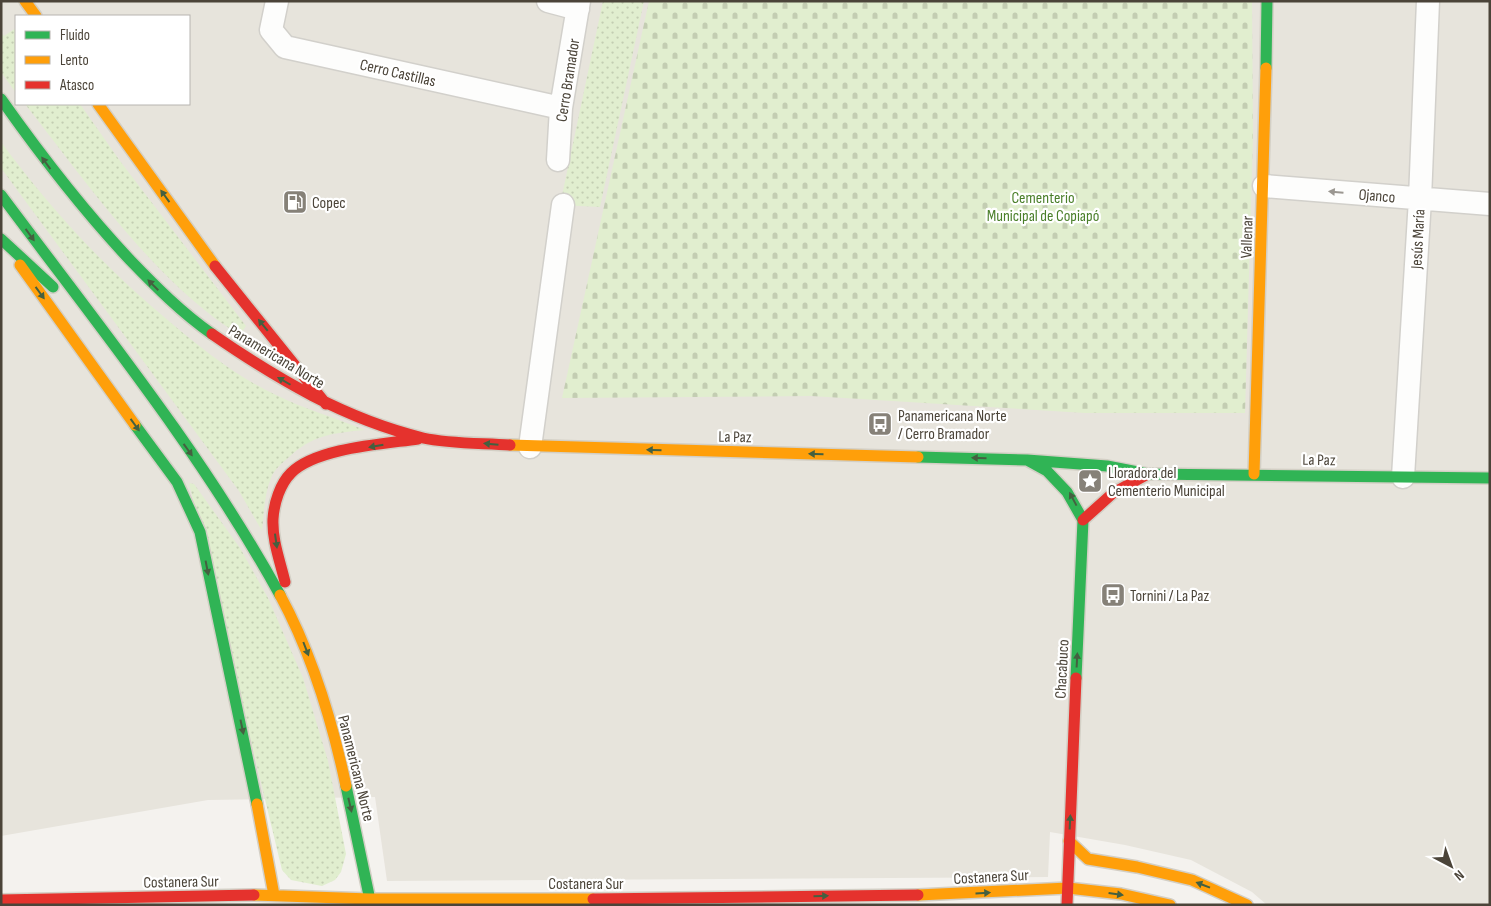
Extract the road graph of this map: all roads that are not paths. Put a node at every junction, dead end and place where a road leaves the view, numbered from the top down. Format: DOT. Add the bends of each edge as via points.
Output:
graph roads {
  1 [pos="25,1"];
  2 [pos="277,1"];
  3 [pos="548,1"];
  4 [pos="1267,1"];
  5 [pos="1428,1"];
  6 [pos="579,5"];
  7 [pos="35,15"];
  8 [pos="1,99"];
  9 [pos="99,105"];
  10 [pos="561,108"];
  11 [pos="558,160"];
  12 [pos="1264,186"];
  13 [pos="1,195"];
  14 [pos="1420,198"];
  15 [pos="1490,204"];
  16 [pos="563,205"];
  17 [pos="1,239"];
  18 [pos="109,339"];
  19 [pos="326,404"];
  20 [pos="424,438"];
  21 [pos="530,447"];
  22 [pos="1027,460"];
  23 [pos="1148,474"];
  24 [pos="1254,474"];
  25 [pos="1403,478"];
  26 [pos="1490,478"];
  27 [pos="1083,520"];
  28 [pos="296,624"];
  29 [pos="1069,841"];
  30 [pos="1068,888"];
  31 [pos="274,895"];
  32 [pos="1,900"];
  33 [pos="370,902"];
  34 [pos="1067,905"];
  35 [pos="1170,905"];
  36 [pos="1247,905"];
  1 -- 7 [label="main road"];
  2 -- 10 [label="street, Cerro Castillas" via="271,30 285,47"];
  3 -- 6 [label="street"];
  4 -- 12 [label="main road, Vallenar"];
  5 -- 14 [label="street, Jesús María"];
  6 -- 10 [label="street, Cerro Bramador"];
  19 -- 8 [label="main road, Panamericana Norte, one-way" via="233,350 166,298 88,216"];
  19 -- 9 [label="main road, Panamericana Norte, one-way" via="215,266"];
  10 -- 11 [label="street, Cerro Bramador"];
  14 -- 12 [label="street, Ojanco, one-way"];
  12 -- 24 [label="main road, Vallenar"];
  13 -- 18 [label="main road, Panamericana Norte, one-way"];
  14 -- 15 [label="street, Ojanco"];
  14 -- 25 [label="street, Jesús María"];
  16 -- 21 [label="street"];
  17 -- 18 [label="main road"];
  17 -- 31 [label="main road, one-way" via="177,482 200,532"];
  18 -- 28 [label="main road, Panamericana Norte, one-way" via="222,496"];
  19 -- 20 [label="main road, La Paz"];
  21 -- 20 [label="main road, La Paz, one-way"];
  20 -- 28 [label="main road, one-way" via="329,455 314,459 292,472 279,492 273,517 275,543"];
  22 -- 21 [label="main road, La Paz, one-way"];
  22 -- 23 [label="main road, La Paz" via="1107,466"];
  27 -- 22 [label="main road, Chacabuco, one-way" via="1071,494 1059,480 1045,468"];
  23 -- 24 [label="main road, La Paz"];
  23 -- 27 [label="main road, La Paz" via="1101,500"];
  24 -- 25 [label="main road, La Paz"];
  25 -- 26 [label="main road, La Paz"];
  29 -- 27 [label="main road, Chacabuco, one-way"];
  28 -- 33 [label="main road, Panamericana Norte, one-way" via="316,673 340,757"];
  29 -- 30 [label="main road, Chacabuco"];
  36 -- 29 [label="main road, one-way" via="1192,880 1137,866 1088,859"];
  33 -- 30 [label="main road, Costanera Sur, one-way" via="940,894"];
  30 -- 34 [label="main road, Chacabuco"];
  30 -- 35 [label="main road, Costanera Sur, one-way" via="1121,894"];
  31 -- 32 [label="main road, Costanera Sur"];
  31 -- 33 [label="main road, Costanera Sur"];
}
